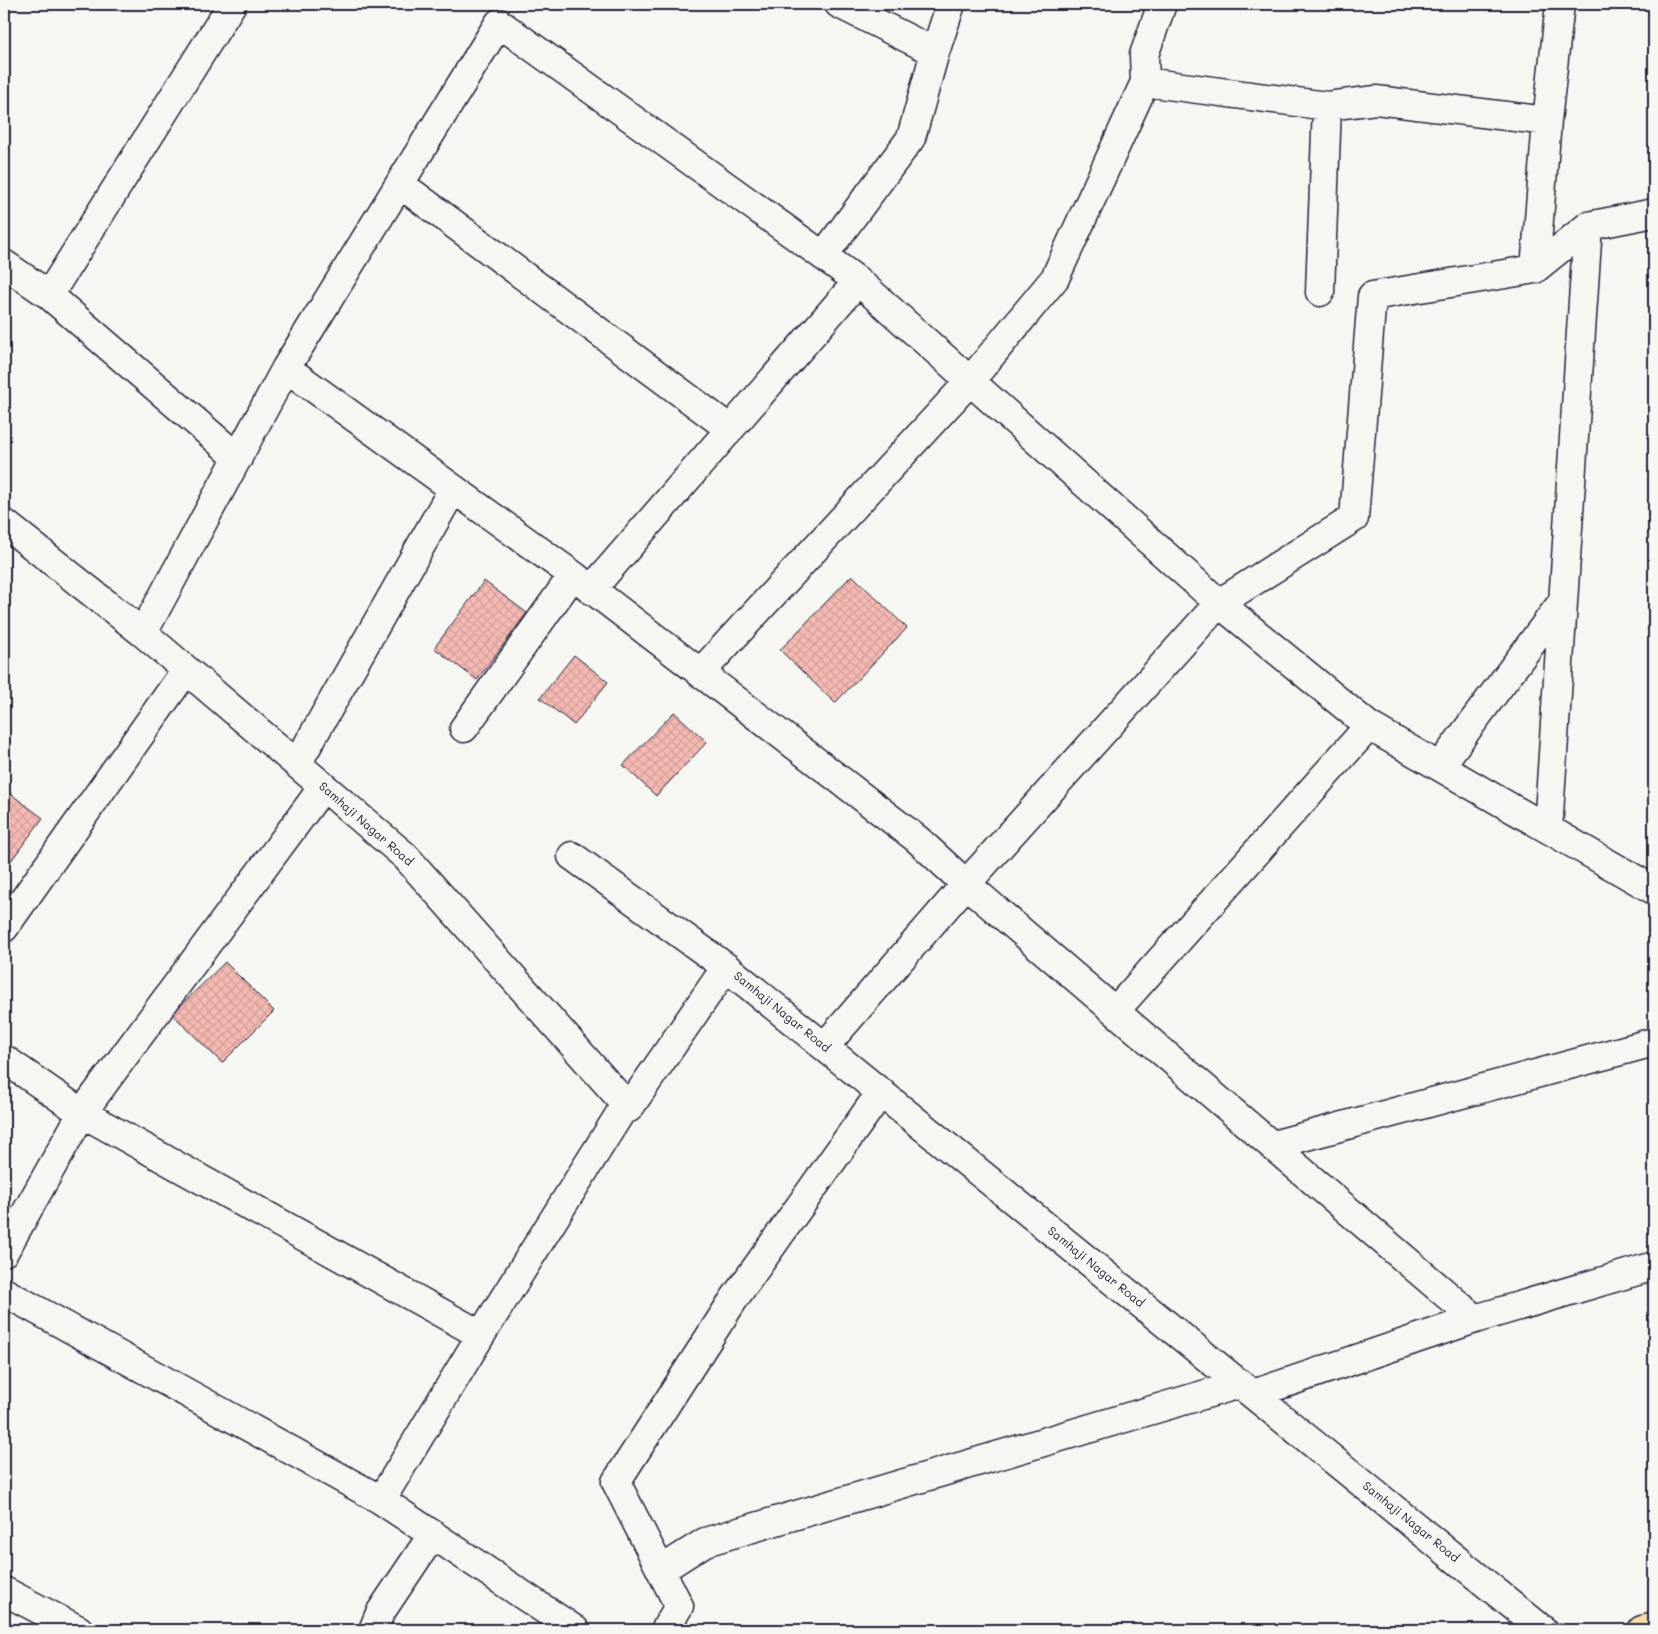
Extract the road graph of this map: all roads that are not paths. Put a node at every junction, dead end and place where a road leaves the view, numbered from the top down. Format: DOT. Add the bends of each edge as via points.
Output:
graph roads {
  1 [pos="232,4"];
  2 [pos="839,4"];
  3 [pos="951,4"];
  4 [pos="1162,4"];
  5 [pos="1560,4"];
  6 [pos="504,13"];
  7 [pos="935,52"];
  8 [pos="1144,82"];
  9 [pos="1327,106"];
  10 [pos="1547,121"];
  11 [pos="400,184"];
  12 [pos="1654,213"];
  13 [pos="1588,226"];
  14 [pos="823,256"];
  15 [pos="4,264"];
  16 [pos="1534,269"];
  17 [pos="858,281"];
  18 [pos="1320,292"];
  19 [pos="49,295"];
  20 [pos="286,368"];
  21 [pos="970,381"];
  22 [pos="730,429"];
  23 [pos="238,458"];
  24 [pos="453,489"];
  25 [pos="4,523"];
  26 [pos="582,582"];
  27 [pos="1563,601"];
  28 [pos="1219,602"];
  29 [pos="142,633"];
  30 [pos="186,670"];
  31 [pos="700,673"];
  32 [pos="1369,726"];
  33 [pos="464,728"];
  34 [pos="297,764"];
  35 [pos="1440,766"];
  36 [pos="324,787"];
  37 [pos="1548,829"];
  38 [pos="572,856"];
  39 [pos="966,884"];
  40 [pos="1654,890"];
  41 [pos="4,928"];
  42 [pos="726,968"];
  43 [pos="1115,1011"];
  44 [pos="1654,1042"];
  45 [pos="825,1046"];
  46 [pos="4,1059"];
  47 [pos="882,1092"];
  48 [pos="626,1104"];
  49 [pos="82,1113"];
  50 [pos="1273,1145"];
  51 [pos="4,1252"];
  52 [pos="1654,1266"];
  53 [pos="4,1292"];
  54 [pos="1475,1319"];
  55 [pos="481,1336"];
  56 [pos="1247,1389"];
  57 [pos="381,1500"];
  58 [pos="433,1534"];
  59 [pos="661,1570"];
  60 [pos="4,1591"];
  61 [pos="1654,1627"];
  62 [pos="79,1630"];
  63 [pos="372,1630"];
  64 [pos="575,1630"];
  65 [pos="665,1630"];
  66 [pos="1544,1630"];
  67 [pos="1642,1630"];
  1 -- 19 [label="street"];
  2 -- 7 [label="street"];
  3 -- 7 [label="street"];
  4 -- 8 [label="street" via="1144,55"];
  5 -- 10 [label="street"];
  6 -- 11 [label="street"];
  6 -- 14 [label="street"];
  7 -- 14 [label="street" via="912,138"];
  8 -- 9 [label="street"];
  8 -- 21 [label="street" via="1055,278"];
  9 -- 10 [label="street" via="1376,100"];
  9 -- 18 [label="street"];
  10 -- 16 [label="street"];
  11 -- 20 [label="street"];
  11 -- 22 [label="street"];
  12 -- 13 [label="street"];
  13 -- 16 [label="street"];
  13 -- 27 [label="street"];
  14 -- 17 [label="street"];
  15 -- 19 [label="street"];
  16 -- 28 [label="street" via="1372,296 1354,518"];
  17 -- 21 [label="street"];
  17 -- 22 [label="street"];
  19 -- 23 [label="street"];
  20 -- 23 [label="street"];
  20 -- 24 [label="street"];
  21 -- 28 [label="street"];
  21 -- 31 [label="street"];
  22 -- 26 [label="street"];
  23 -- 29 [label="street"];
  24 -- 26 [label="street"];
  24 -- 34 [label="street"];
  25 -- 29 [label="street, Samhaji Nagar Road"];
  26 -- 31 [label="street"];
  26 -- 33 [label="street"];
  27 -- 35 [label="street"];
  27 -- 37 [label="street"];
  28 -- 32 [label="street"];
  28 -- 39 [label="street"];
  29 -- 30 [label="street, Samhaji Nagar Road"];
  30 -- 34 [label="street, Samhaji Nagar Road"];
  30 -- 41 [label="street"];
  31 -- 39 [label="street" via="917,839"];
  32 -- 35 [label="street"];
  32 -- 43 [label="street"];
  34 -- 36 [label="street, Samhaji Nagar Road"];
  35 -- 37 [label="street"];
  36 -- 48 [label="street, Samhaji Nagar Road" via="405,856"];
  36 -- 49 [label="street"];
  37 -- 40 [label="street"];
  38 -- 42 [label="street"];
  39 -- 43 [label="street"];
  39 -- 45 [label="street"];
  42 -- 45 [label="street, Samhaji Nagar Road"];
  42 -- 48 [label="street, Samhaji Nagar Road" via="630,1108"];
  43 -- 50 [label="street"];
  44 -- 50 [label="street"];
  45 -- 47 [label="street, Samhaji Nagar Road"];
  46 -- 49 [label="street"];
  47 -- 56 [label="street, Samhaji Nagar Road"];
  47 -- 59 [label="street" via="734,1299 616,1482"];
  48 -- 55 [label="street"];
  49 -- 51 [label="street"];
  49 -- 55 [label="street"];
  50 -- 54 [label="street"];
  52 -- 54 [label="street"];
  53 -- 57 [label="street"];
  54 -- 56 [label="street"];
  55 -- 57 [label="street"];
  56 -- 59 [label="street" via="705,1542"];
  56 -- 66 [label="street, Samhaji Nagar Road"];
  57 -- 58 [label="street"];
  58 -- 63 [label="street"];
  58 -- 64 [label="street"];
  59 -- 65 [label="street" via="679,1606"];
  60 -- 62 [label="street"];
  61 -- 67 [label="main road"];
}
